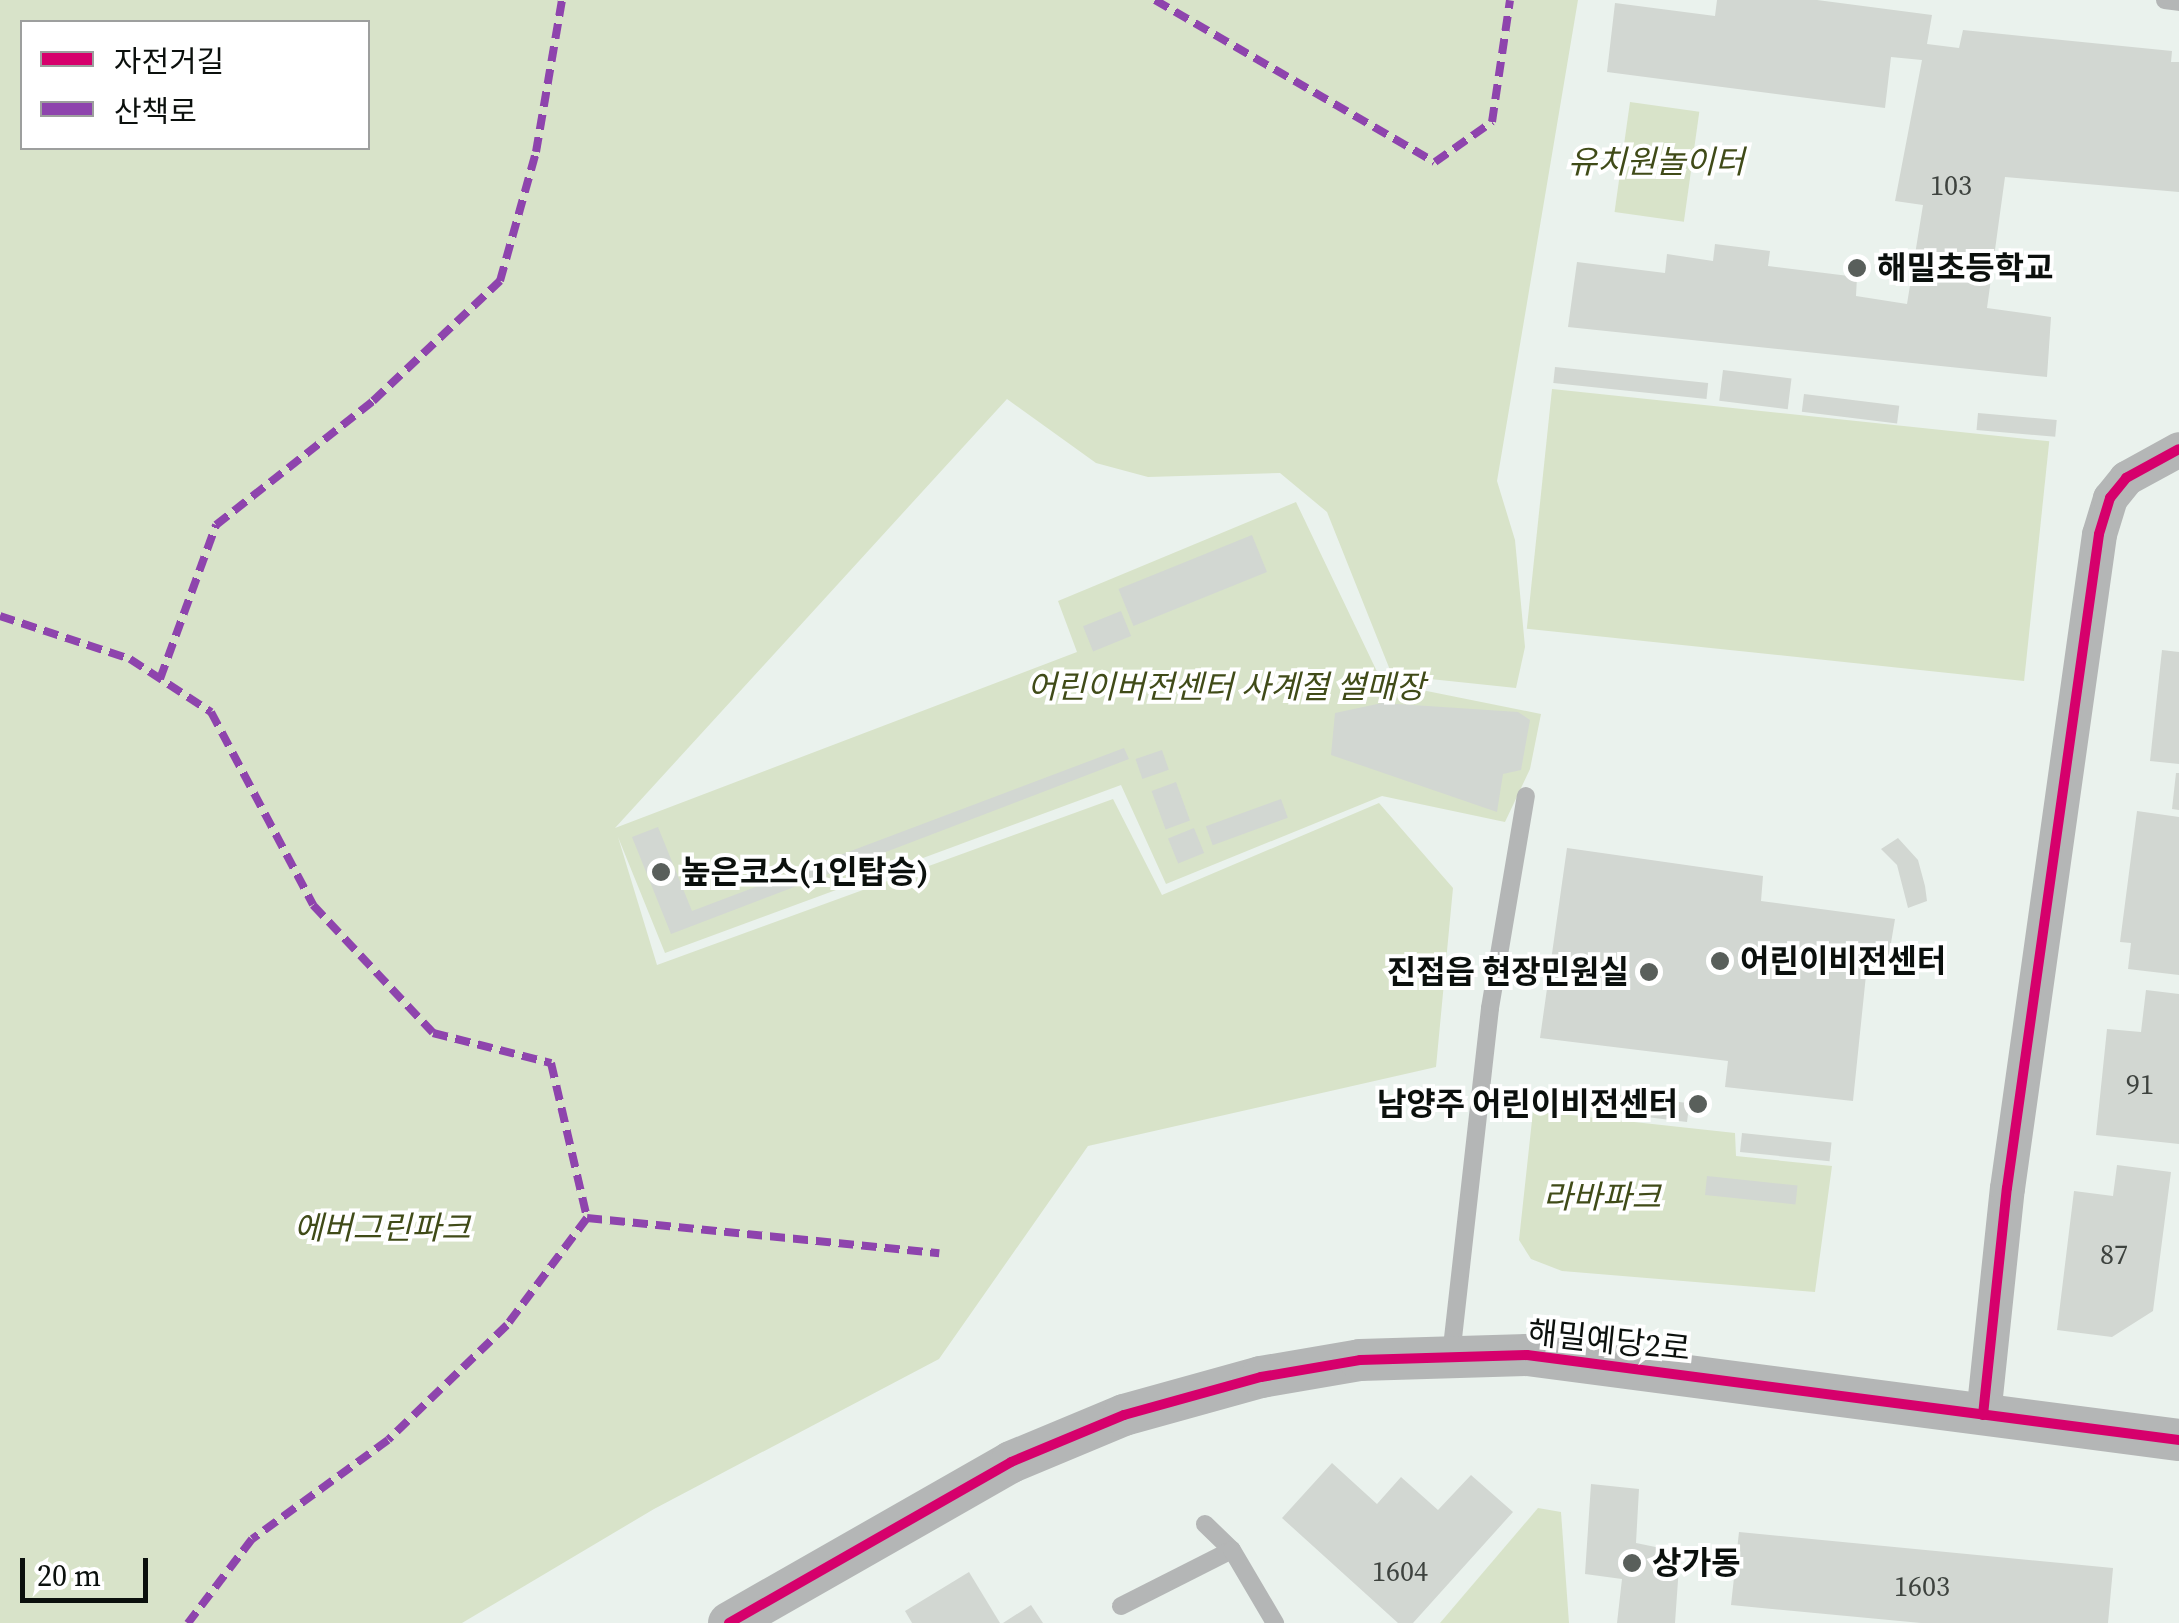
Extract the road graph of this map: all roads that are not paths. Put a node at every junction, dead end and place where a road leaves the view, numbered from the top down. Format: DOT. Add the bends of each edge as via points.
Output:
graph roads {
  1 [pos="2165,0"];
  2 [pos="2179,2"];
  3 [pos="2179,449"];
  4 [pos="1526,796"];
  5 [pos="1451,1356"];
  6 [pos="1984,1414"];
  7 [pos="2179,1440"];
  8 [pos="1205,1524"];
  9 [pos="1232,1550"];
  10 [pos="1121,1606"];
  11 [pos="729,1623"];
  12 [pos="1275,1623"];
  1 -- 2 [label="lane"];
  3 -- 6 [label="street" via="2126,478 2110,498 2099,534 2007,1188"];
  4 -- 5 [label="lane" via="1490,1008"];
  5 -- 6 [label="street, 해밀예당2로" via="1617,1364"];
  5 -- 11 [label="street, 해밀예당2로" via="1360,1360 1260,1377 1124,1415 1011,1462"];
  6 -- 7 [label="street, 해밀예당2로"];
  8 -- 9 [label="lane"];
  9 -- 10 [label="lane"];
  9 -- 12 [label="lane"];
}
